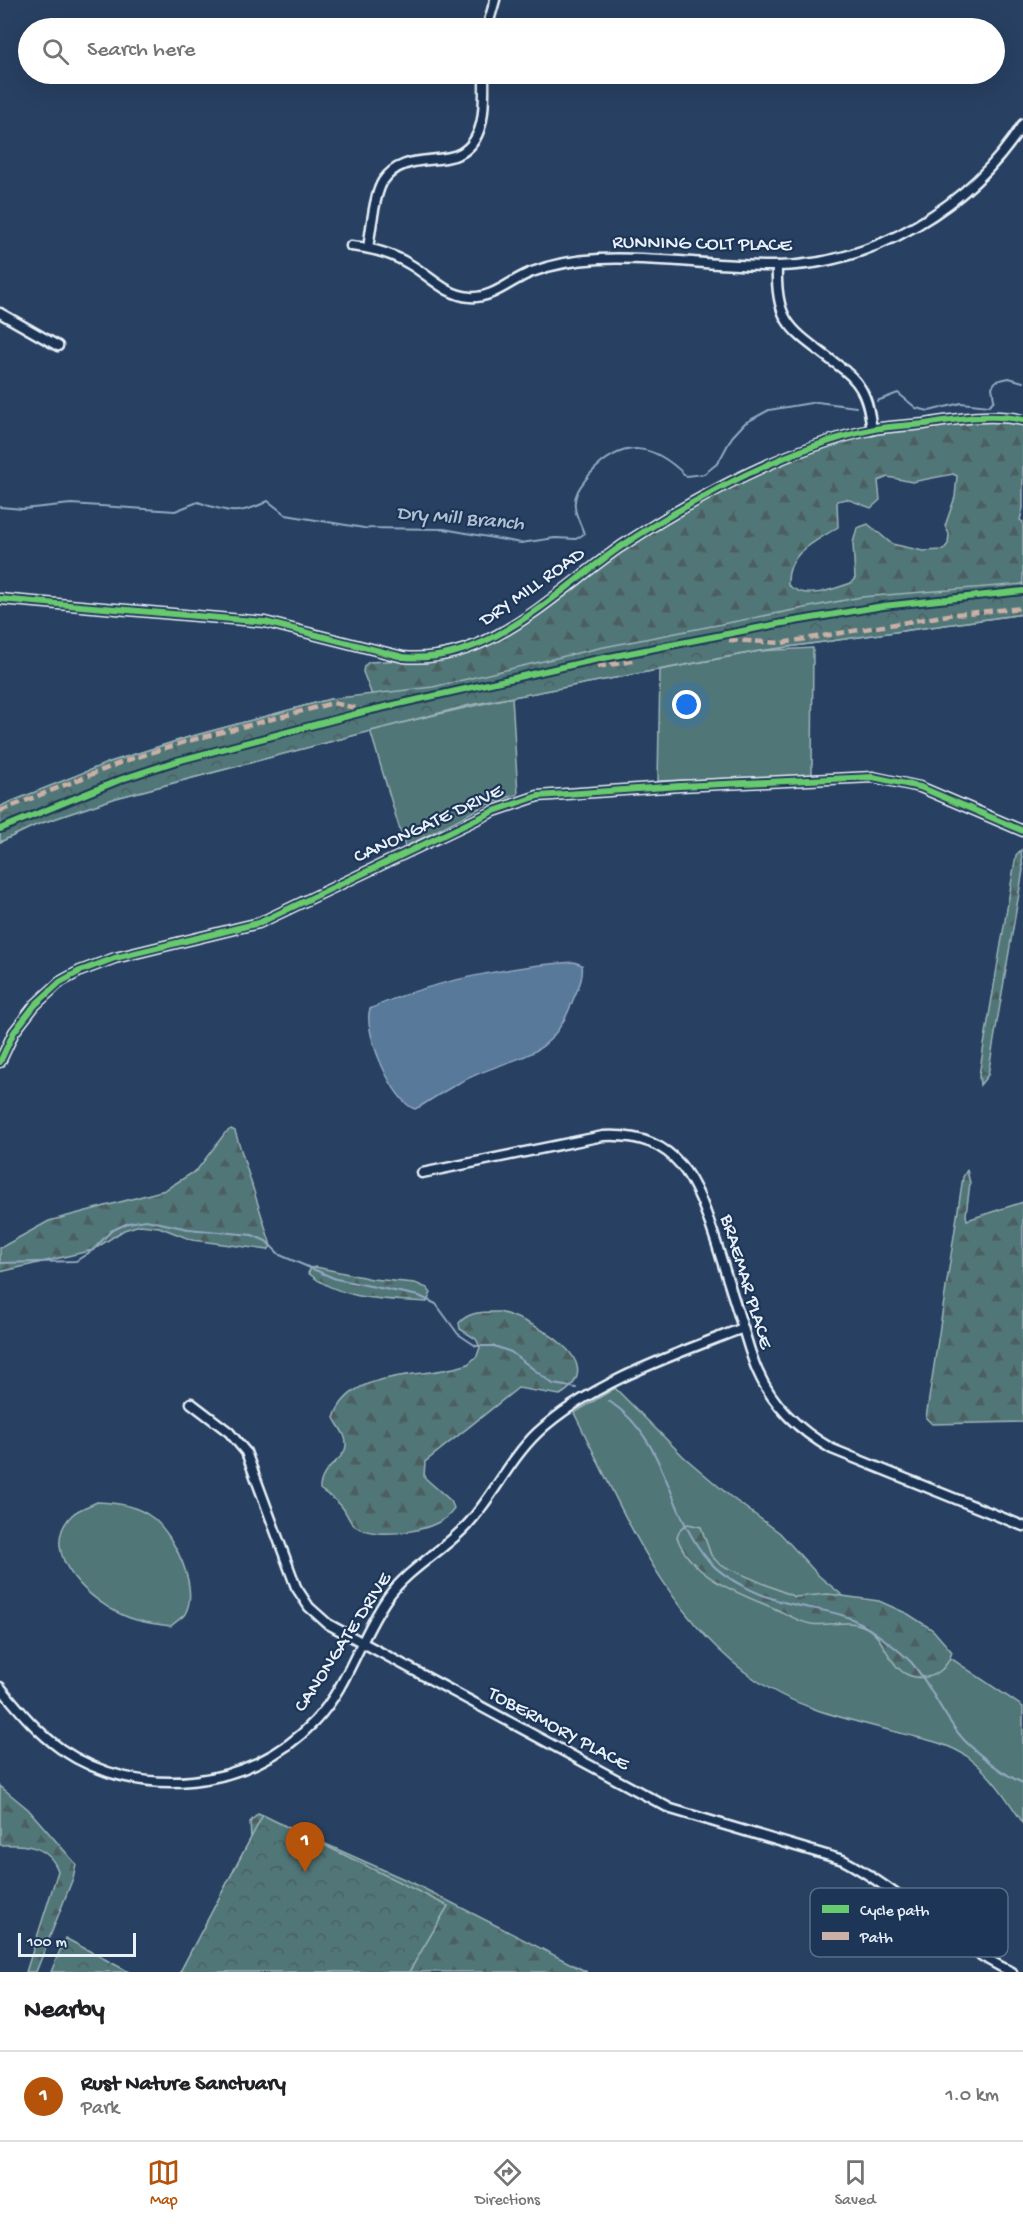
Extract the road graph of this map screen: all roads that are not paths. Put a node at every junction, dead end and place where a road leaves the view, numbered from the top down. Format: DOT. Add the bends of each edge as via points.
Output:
graph roads {
  1 [pos="495,0"];
  2 [pos="490,18"];
  3 [pos="484,84"];
  4 [pos="1023,124"];
  5 [pos="351,246"];
  6 [pos="368,248"];
  7 [pos="777,266"];
  8 [pos="0,313"];
  9 [pos="58,346"];
  10 [pos="1023,420"];
  11 [pos="872,429"];
  12 [pos="0,599"];
  13 [pos="1023,831"];
  14 [pos="0,1062"];
  15 [pos="422,1173"];
  16 [pos="743,1328"];
  17 [pos="191,1403"];
  18 [pos="1023,1526"];
  19 [pos="363,1645"];
  20 [pos="0,1687"];
  21 [pos="888,1888"];
  22 [pos="985,1957"];
  23 [pos="1012,1972"];
  1 -- 2 [label="street"];
  3 -- 6 [label="street" via="482,122 476,139 454,157 403,162 381,183"];
  4 -- 7 [label="street, RUNNING COLT PLACE" via="979,178 921,222 826,261"];
  5 -- 6 [label="street, RUNNING COLT PLACE"];
  6 -- 7 [label="street, RUNNING COLT PLACE" via="409,264 451,294 470,297 487,295 532,271 599,259"];
  7 -- 11 [label="street" via="776,293 782,315 796,333 855,379 865,397"];
  8 -- 9 [label="street"];
  10 -- 11 [label="street, DRY MILL ROAD" via="1003,416 967,418"];
  11 -- 12 [label="street, DRY MILL ROAD" via="823,443 685,505 513,626 477,646 449,655 403,657 265,622"];
  13 -- 14 [label="street, CANONGATE DRIVE" via="914,785 861,776 538,796 494,811 259,923 115,958 80,971 60,982 34,1005 14,1032"];
  15 -- 16 [label="street, BRAEMAR PLACE" via="603,1136 630,1136 657,1145 678,1160 700,1192"];
  16 -- 18 [label="street, BRAEMAR PLACE" via="769,1393 813,1438"];
  16 -- 19 [label="street, CANONGATE DRIVE" via="644,1367 553,1419 524,1447 466,1525 396,1587"];
  17 -- 19 [label="street, TOBERMORY PLACE" via="229,1432 246,1452 302,1597 318,1616"];
  19 -- 20 [label="street, CANONGATE DRIVE" via="317,1720 304,1732 255,1764 199,1781 137,1780 81,1761 39,1731"];
  19 -- 21 [label="street, TOBERMORY PLACE" via="671,1809 843,1860"];
  22 -- 23 [label="street, TOBERMORY PLACE"];
}
